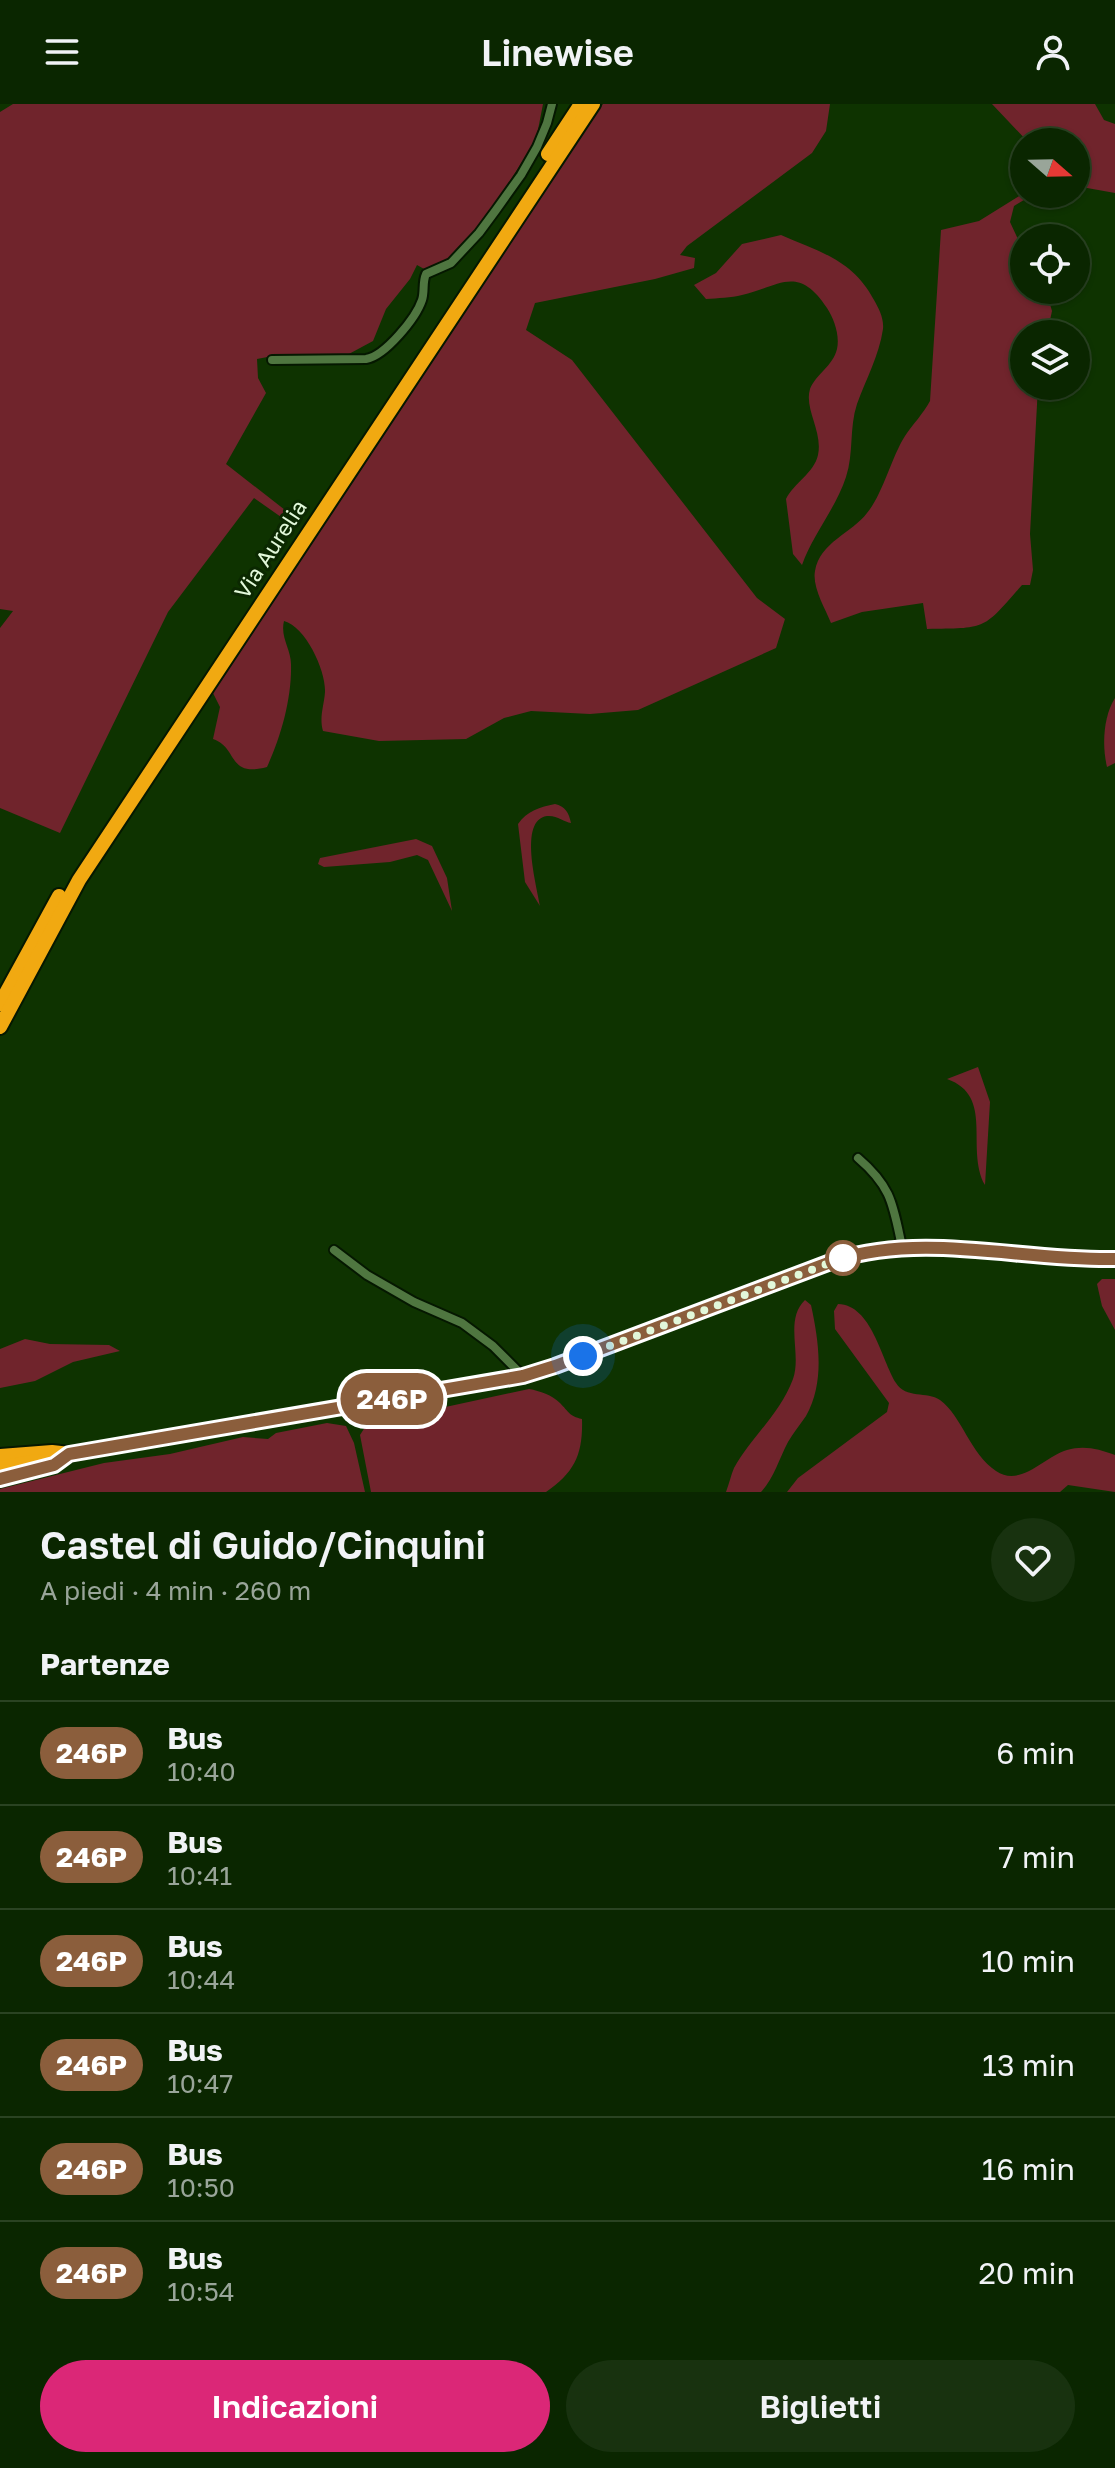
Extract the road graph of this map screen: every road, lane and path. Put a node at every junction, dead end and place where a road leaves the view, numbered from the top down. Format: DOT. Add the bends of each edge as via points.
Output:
graph roads {
  1 [pos="552,104"];
  2 [pos="581,104"];
  3 [pos="593,104"];
  4 [pos="272,360"];
  5 [pos="0,1004"];
  6 [pos="0,1027"];
  7 [pos="858,1158"];
  8 [pos="902,1247"];
  9 [pos="334,1250"];
  10 [pos="1115,1259"];
  11 [pos="523,1376"];
  12 [pos="69,1454"];
  13 [pos="0,1456"];
  14 [pos="0,1468"];
  15 [pos="0,1479"];
  1 -- 4 [label="street" via="517,182 455,259 426,274 418,307 384,351 366,359"];
  2 -- 5 [label="highway, Via Aurelia" via="102,827"];
  3 -- 6 [label="highway, Via Aurelia" via="79,880"];
  7 -- 8 [label="street" via="889,1192"];
  8 -- 10 [label="street"];
  8 -- 11 [label="street" via="836,1260"];
  9 -- 11 [label="street" via="414,1302 462,1323"];
  11 -- 12 [label="street"];
  12 -- 13 [label="highway"];
  12 -- 14 [label="highway"];
  12 -- 15 [label="highway" via="54,1465"];
}
